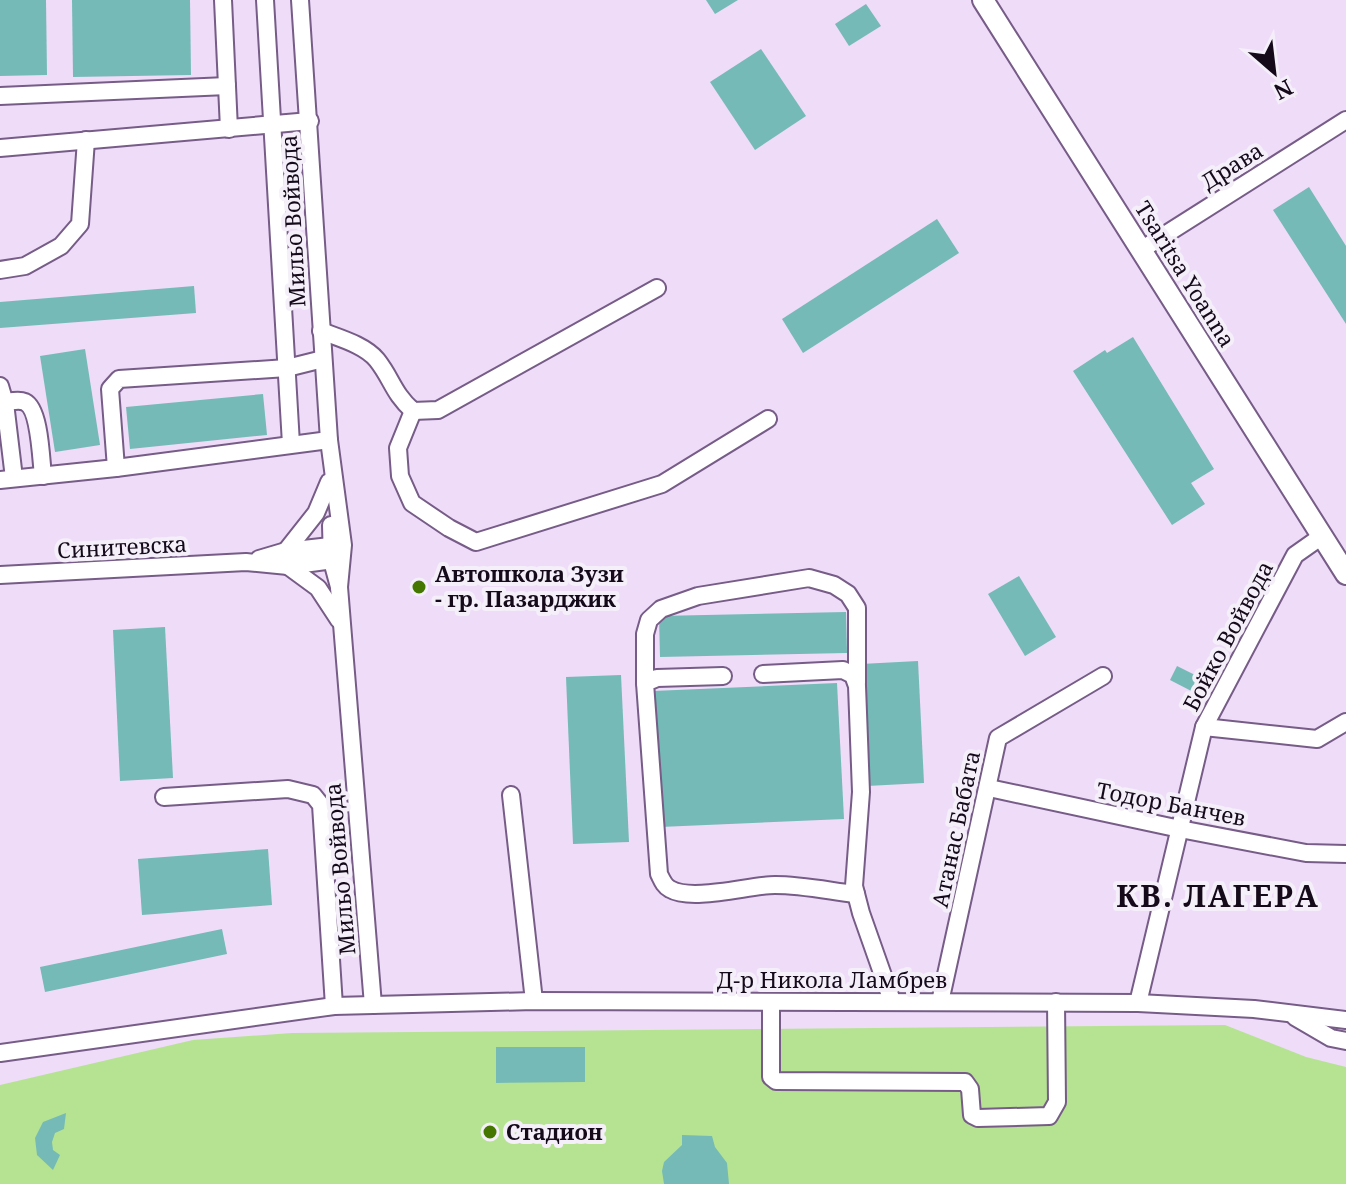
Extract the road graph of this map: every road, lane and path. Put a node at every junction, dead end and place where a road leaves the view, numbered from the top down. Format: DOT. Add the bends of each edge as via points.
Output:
graph roads {
  1 [pos="223,0"];
  2 [pos="265,0"];
  3 [pos="300,0"];
  4 [pos="983,0"];
  5 [pos="227,86"];
  6 [pos="0,96"];
  7 [pos="1346,120"];
  8 [pos="310,121"];
  9 [pos="273,124"];
  10 [pos="229,129"];
  11 [pos="86,140"];
  12 [pos="0,148"];
  13 [pos="1141,250"];
  14 [pos="0,270"];
  15 [pos="657,288"];
  16 [pos="321,331"];
  17 [pos="323,359"];
  18 [pos="287,368"];
  19 [pos="0,386"];
  20 [pos="2,403"];
  21 [pos="413,411"];
  22 [pos="768,419"];
  23 [pos="329,440"];
  24 [pos="291,444"];
  25 [pos="116,468"];
  26 [pos="43,476"];
  27 [pos="7,479"];
  28 [pos="329,482"];
  29 [pos="1333,544"];
  30 [pos="338,552"];
  31 [pos="287,559"];
  32 [pos="1346,574"];
  33 [pos="0,575"];
  34 [pos="342,625"];
  35 [pos="763,674"];
  36 [pos="723,676"];
  37 [pos="1103,676"];
  38 [pos="645,683"];
  39 [pos="857,686"];
  40 [pos="1346,722"];
  41 [pos="1204,727"];
  42 [pos="989,788"];
  43 [pos="511,795"];
  44 [pos="164,797"];
  45 [pos="1180,829"];
  46 [pos="1346,854"];
  47 [pos="856,894"];
  48 [pos="534,1001"];
  49 [pos="892,1001"];
  50 [pos="771,1002"];
  51 [pos="940,1002"];
  52 [pos="1056,1002"];
  53 [pos="1138,1003"];
  54 [pos="373,1005"];
  55 [pos="334,1006"];
  56 [pos="1290,1014"];
  57 [pos="1346,1020"];
  58 [pos="1346,1041"];
  59 [pos="0,1053"];
  1 -- 5 [label="street"];
  2 -- 9 [label="street"];
  3 -- 8 [label="street, Мильо Войвода"];
  4 -- 13 [label="main road, Tsaritsa Yoanna"];
  5 -- 6 [label="street"];
  5 -- 10 [label="street"];
  7 -- 13 [label="street, Драва"];
  8 -- 9 [label="street"];
  8 -- 16 [label="street, Мильо Войвода"];
  9 -- 10 [label="street"];
  9 -- 18 [label="street"];
  10 -- 11 [label="street"];
  11 -- 12 [label="street"];
  11 -- 14 [label="street" via="80,224 61,246 25,266"];
  13 -- 29 [label="main road, Tsaritsa Yoanna"];
  15 -- 21 [label="street" via="438,410"];
  16 -- 17 [label="street, Мильо Войвода"];
  16 -- 21 [label="street" via="377,359 398,398"];
  17 -- 18 [label="street"];
  17 -- 23 [label="street, Мильо Войвода"];
  18 -- 24 [label="street"];
  18 -- 25 [label="street" via="119,379 110,389"];
  19 -- 20 [label="street"];
  20 -- 26 [label="street" via="22,400 30,405"];
  20 -- 27 [label="street"];
  21 -- 22 [label="street" via="398,448 400,476 412,503 476,542 662,484"];
  23 -- 24 [label="street"];
  23 -- 28 [label="street, Мильо Войвода"];
  23 -- 30 [label="street, Мильо Войвода"];
  24 -- 25 [label="street"];
  25 -- 26 [label="street"];
  26 -- 27 [label="street"];
  28 -- 30 [label="street, Мильо Войвода"];
  28 -- 31 [label="street"];
  29 -- 32 [label="main road, Tsaritsa Yoanna"];
  29 -- 41 [label="street, Бойко Войвода" via="1295,555"];
  30 -- 31 [label="street, Синитевска"];
  30 -- 34 [label="street, Мильо Войвода"];
  31 -- 33 [label="street, Синитевска"];
  31 -- 34 [label="street" via="318,588"];
  34 -- 54 [label="street, Мильо Войвода"];
  35 -- 39 [label="street" via="843,670 853,675"];
  36 -- 38 [label="street"];
  37 -- 42 [label="street, Атанас Бабата" via="998,738"];
  38 -- 39 [label="street" via="645,634 649,620 661,609 698,596 809,578 834,585 857,608"];
  38 -- 47 [label="street" via="664,885 697,893 774,885"];
  39 -- 47 [label="street" via="861,792"];
  40 -- 41 [label="street" via="1317,739"];
  41 -- 45 [label="street, Бойко Войвода"];
  42 -- 45 [label="street, Тодор Банчев"];
  42 -- 51 [label="street, Атанас Бабата"];
  43 -- 48 [label="street"];
  44 -- 55 [label="street" via="288,789 313,795 321,805"];
  45 -- 46 [label="street, Тодор Банчев" via="1306,853"];
  45 -- 53 [label="street, Бойко Войвода"];
  47 -- 49 [label="street"];
  48 -- 50 [label="street, Д-р Никола Ламбрев"];
  48 -- 54 [label="street, Д-р Никола Ламбрев"];
  49 -- 50 [label="street, Д-р Никола Ламбрев"];
  49 -- 51 [label="street, Д-р Никола Ламбрев"];
  50 -- 52 [label="street" via="771,1077 776,1081 965,1082 972,1115 978,1118 1053,1113"];
  51 -- 52 [label="street, Д-р Никола Ламбрев"];
  52 -- 53 [label="street, Д-р Никола Ламбрев"];
  53 -- 56 [label="street, Д-р Никола Ламбрев"];
  54 -- 55 [label="street, Д-р Никола Ламбрев"];
  55 -- 59 [label="street, Д-р Никола Ламбрев"];
  56 -- 57 [label="street, Д-р Никола Ламбрев"];
  56 -- 58 [label="street, Д-р Никола Ламбрев"];
}
